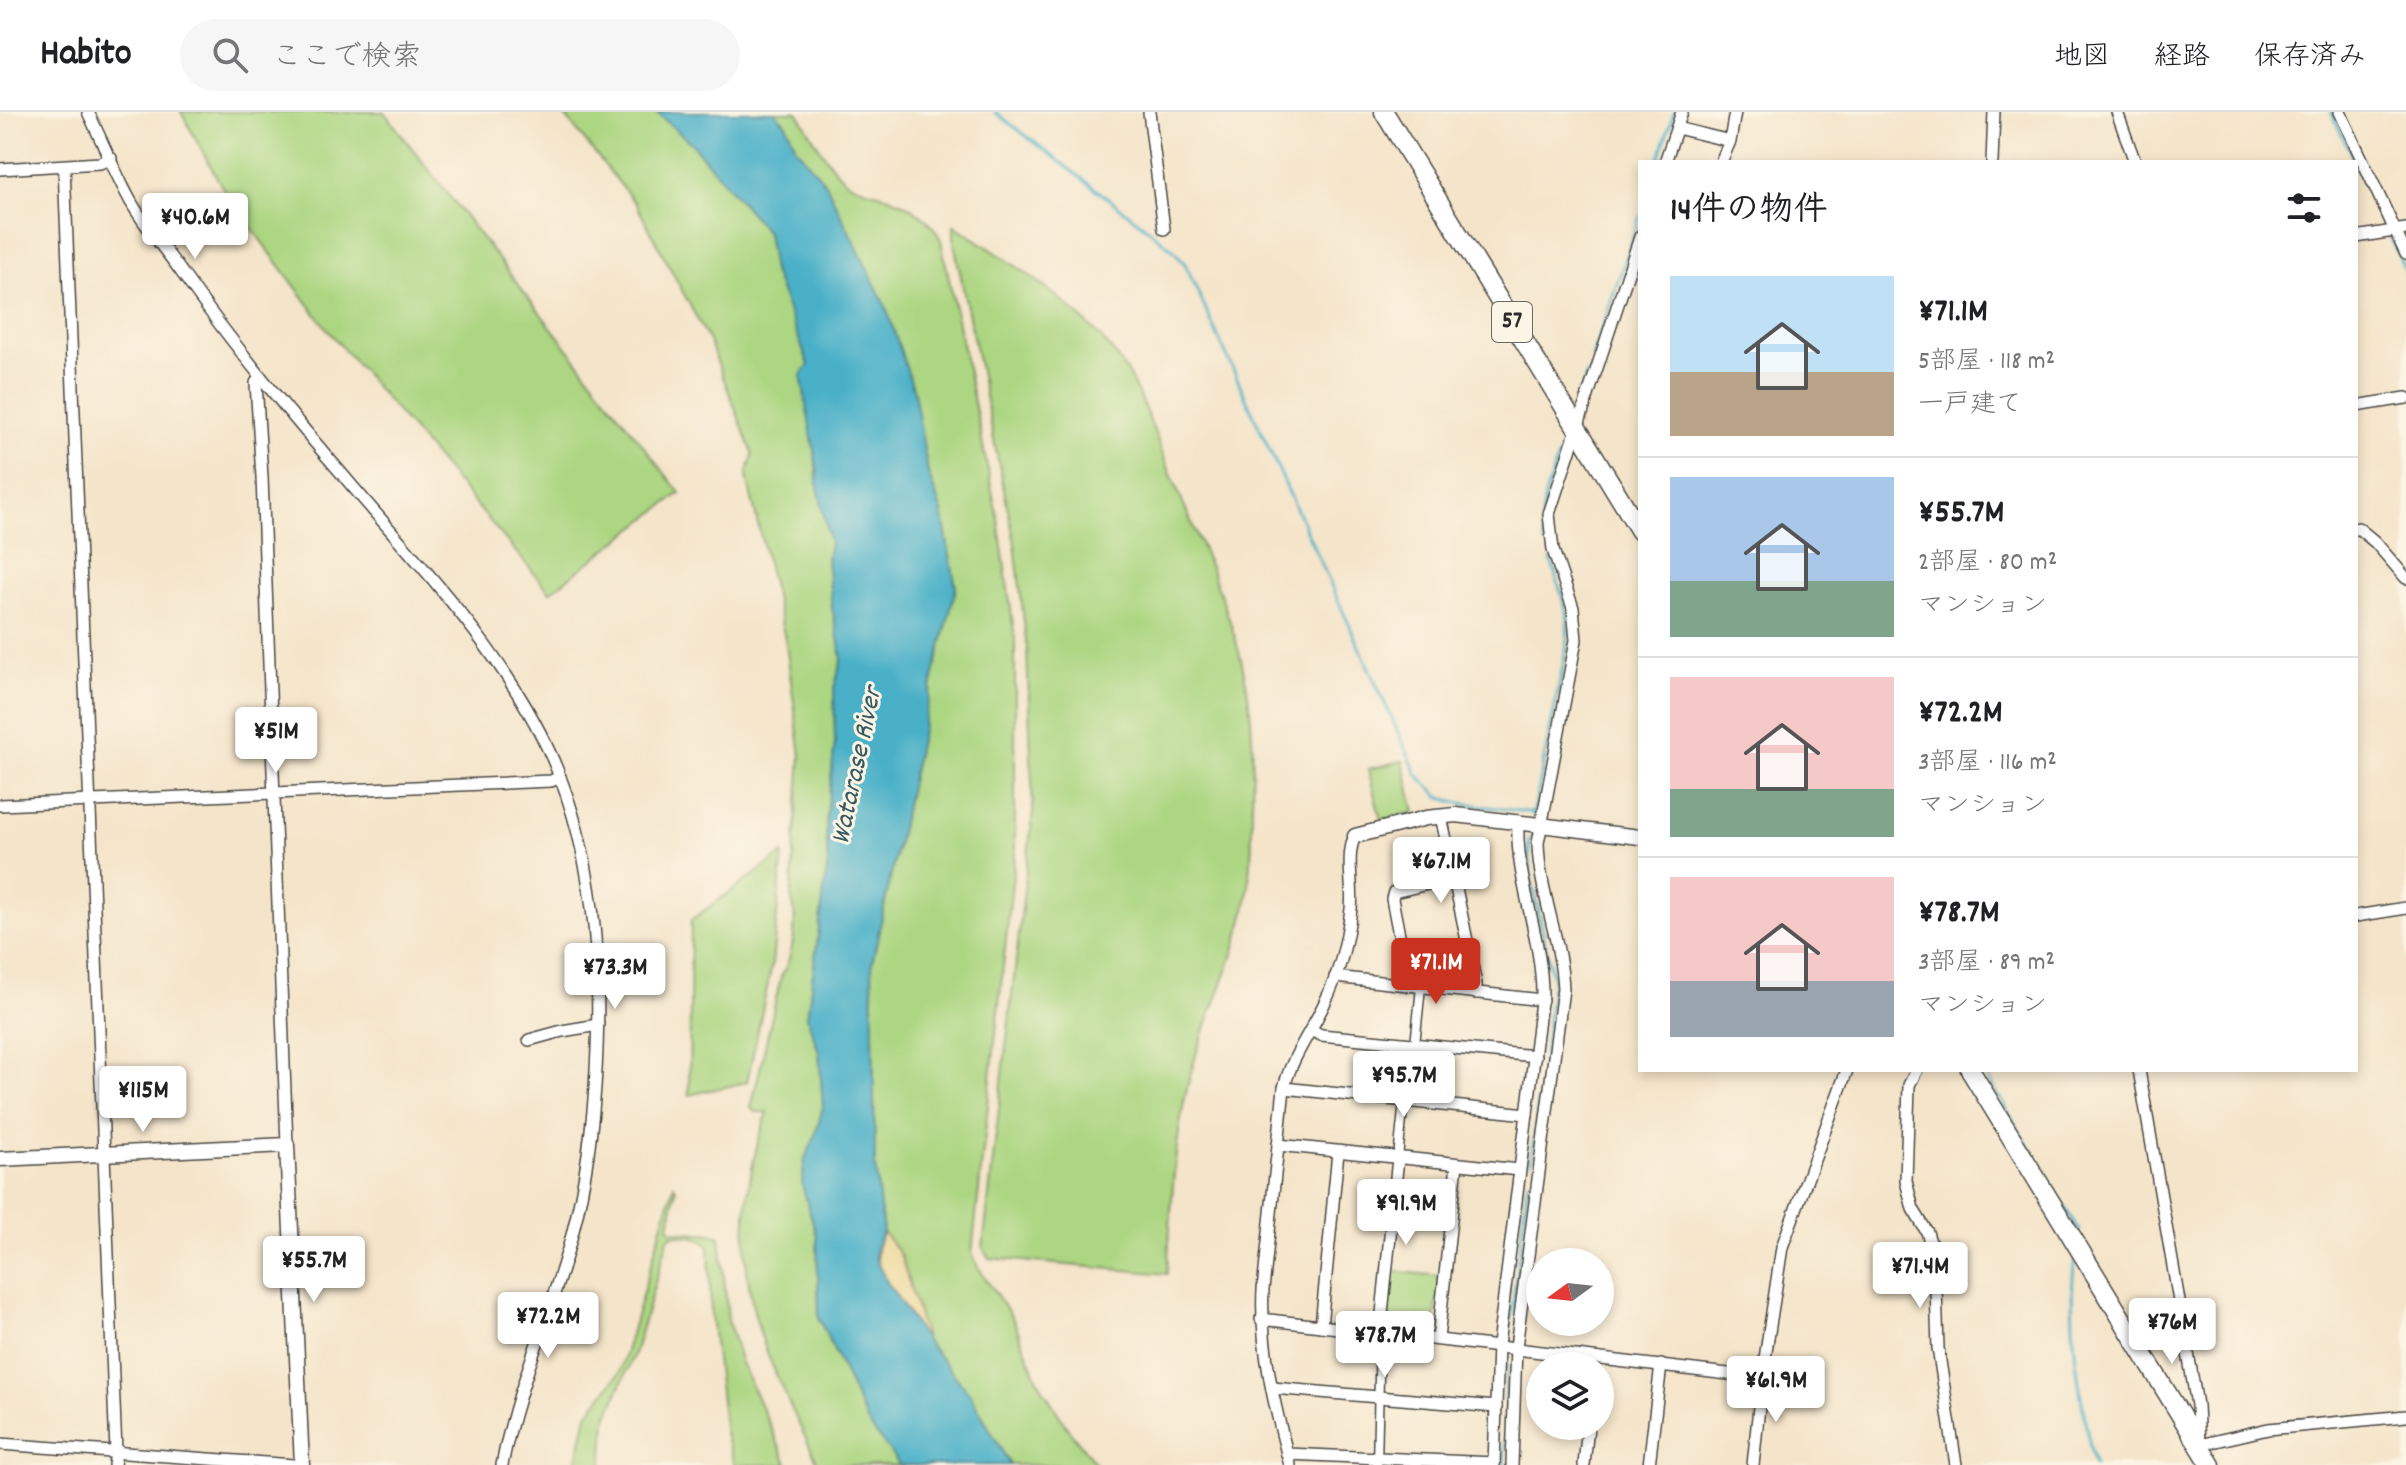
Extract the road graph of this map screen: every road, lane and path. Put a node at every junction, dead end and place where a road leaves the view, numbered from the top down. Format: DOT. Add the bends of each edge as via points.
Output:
graph roads {
  1 [pos="88,112"];
  2 [pos="1149,112"];
  3 [pos="1384,112"];
  4 [pos="1682,112"];
  5 [pos="1735,112"];
  6 [pos="1994,112"];
  7 [pos="2117,112"];
  8 [pos="2340,112"];
  9 [pos="1677,128"];
  10 [pos="1730,141"];
  11 [pos="111,158"];
  12 [pos="1666,160"];
  13 [pos="1722,160"];
  14 [pos="1992,160"];
  15 [pos="2134,160"];
  16 [pos="64,166"];
  17 [pos="0,169"];
  18 [pos="1164,229"];
  19 [pos="2400,230"];
  20 [pos="2358,237"];
  21 [pos="1638,243"];
  22 [pos="2406,254"];
  23 [pos="260,376"];
  24 [pos="2406,398"];
  25 [pos="2358,406"];
  26 [pos="1578,430"];
  27 [pos="1638,528"];
  28 [pos="2358,528"];
  29 [pos="2406,578"];
  30 [pos="560,777"];
  31 [pos="274,792"];
  32 [pos="90,801"];
  33 [pos="0,805"];
  34 [pos="1441,816"];
  35 [pos="1518,821"];
  36 [pos="1540,824"];
  37 [pos="1355,836"];
  38 [pos="1638,837"];
  39 [pos="1453,878"];
  40 [pos="2406,908"];
  41 [pos="2358,916"];
  42 [pos="1335,977"];
  43 [pos="1415,986"];
  44 [pos="1476,993"];
  45 [pos="1542,1000"];
  46 [pos="598,1025"];
  47 [pos="1311,1030"];
  48 [pos="529,1040"];
  49 [pos="1415,1045"];
  50 [pos="1535,1056"];
  51 [pos="1846,1072"];
  52 [pos="1916,1072"];
  53 [pos="1971,1072"];
  54 [pos="2139,1072"];
  55 [pos="1284,1088"];
  56 [pos="1407,1101"];
  57 [pos="1527,1114"];
  58 [pos="287,1145"];
  59 [pos="1278,1145"];
  60 [pos="1338,1152"];
  61 [pos="104,1155"];
  62 [pos="1398,1158"];
  63 [pos="0,1159"];
  64 [pos="1457,1164"];
  65 [pos="1519,1170"];
  66 [pos="1261,1319"];
  67 [pos="1321,1326"];
  68 [pos="1380,1333"];
  69 [pos="1438,1339"];
  70 [pos="1498,1345"];
  71 [pos="1516,1347"];
  72 [pos="1544,1352"];
  73 [pos="1614,1362"];
  74 [pos="1661,1365"];
  75 [pos="1762,1378"];
  76 [pos="1272,1388"];
  77 [pos="1377,1396"];
  78 [pos="1496,1407"];
  79 [pos="2406,1416"];
  80 [pos="1587,1440"];
  81 [pos="0,1444"];
  82 [pos="2199,1445"];
  83 [pos="116,1452"];
  84 [pos="1288,1459"];
  85 [pos="1377,1461"];
  86 [pos="1494,1464"];
  87 [pos="114,1465"];
  88 [pos="294,1465"];
  89 [pos="302,1465"];
  90 [pos="502,1465"];
  91 [pos="1512,1465"];
  92 [pos="1584,1465"];
  93 [pos="1649,1465"];
  94 [pos="1753,1465"];
  95 [pos="1956,1465"];
  96 [pos="2211,1465"];
  1 -- 11 [label="street"];
  2 -- 18 [label="street"];
  3 -- 26 [label="main road, 57"];
  4 -- 9 [label="street"];
  5 -- 10 [label="street"];
  6 -- 14 [label="street"];
  7 -- 15 [label="street"];
  8 -- 19 [label="street"];
  9 -- 10 [label="street"];
  9 -- 12 [label="street"];
  10 -- 13 [label="street"];
  11 -- 16 [label="street"];
  11 -- 23 [label="street" via="143,220"];
  16 -- 17 [label="street"];
  16 -- 32 [label="street"];
  19 -- 20 [label="street"];
  19 -- 22 [label="street"];
  21 -- 26 [label="street"];
  23 -- 30 [label="street" via="470,627 531,715"];
  23 -- 31 [label="street" via="256,383"];
  24 -- 25 [label="street"];
  26 -- 27 [label="main road, 57"];
  26 -- 36 [label="street" via="1549,514 1576,640"];
  28 -- 29 [label="street"];
  30 -- 31 [label="street"];
  30 -- 46 [label="street" via="589,881"];
  31 -- 32 [label="street"];
  31 -- 58 [label="street"];
  32 -- 33 [label="street"];
  32 -- 61 [label="street"];
  34 -- 35 [label="street"];
  34 -- 37 [label="street"];
  34 -- 39 [label="street"];
  35 -- 36 [label="street"];
  35 -- 45 [label="street" via="1518,858 1542,968"];
  36 -- 38 [label="street"];
  36 -- 71 [label="street" via="1540,867 1563,989"];
  37 -- 42 [label="street" via="1351,912"];
  39 -- 43 [label="street" via="1394,892"];
  39 -- 44 [label="street"];
  40 -- 41 [label="street"];
  42 -- 43 [label="street"];
  42 -- 47 [label="street"];
  43 -- 44 [label="street"];
  43 -- 49 [label="street"];
  44 -- 45 [label="street"];
  45 -- 50 [label="street"];
  46 -- 48 [label="street"];
  46 -- 90 [label="street" via="592,1123 579,1204"];
  47 -- 49 [label="street"];
  47 -- 55 [label="street"];
  49 -- 50 [label="street"];
  49 -- 56 [label="street"];
  50 -- 57 [label="street"];
  51 -- 75 [label="street" via="1784,1238"];
  52 -- 95 [label="street" via="1909,1085 1906,1181 1935,1258 1938,1348"];
  53 -- 82 [label="main road"];
  54 -- 82 [label="street" via="2197,1405"];
  55 -- 56 [label="street"];
  55 -- 59 [label="street"];
  56 -- 57 [label="street"];
  56 -- 62 [label="street"];
  57 -- 65 [label="street"];
  58 -- 61 [label="street"];
  58 -- 89 [label="street"];
  59 -- 60 [label="street"];
  59 -- 66 [label="street"];
  60 -- 62 [label="street"];
  60 -- 67 [label="street"];
  61 -- 63 [label="street"];
  61 -- 83 [label="street"];
  62 -- 64 [label="street"];
  62 -- 68 [label="street"];
  64 -- 65 [label="street"];
  64 -- 69 [label="street"];
  65 -- 70 [label="street"];
  66 -- 67 [label="street"];
  66 -- 76 [label="street"];
  67 -- 68 [label="street"];
  68 -- 69 [label="street"];
  68 -- 77 [label="street"];
  69 -- 70 [label="street"];
  70 -- 71 [label="street"];
  70 -- 78 [label="street"];
  71 -- 72 [label="street"];
  71 -- 91 [label="street"];
  73 -- 74 [label="street"];
  74 -- 75 [label="street"];
  74 -- 93 [label="street"];
  75 -- 94 [label="street"];
  76 -- 77 [label="street"];
  76 -- 84 [label="street"];
  77 -- 78 [label="street"];
  77 -- 85 [label="street"];
  78 -- 86 [label="street"];
  79 -- 82 [label="street" via="2268,1429"];
  80 -- 92 [label="street"];
  81 -- 83 [label="street"];
  82 -- 96 [label="main road"];
  83 -- 87 [label="street"];
  83 -- 88 [label="street"];
  84 -- 85 [label="street"];
  85 -- 86 [label="street"];
}
